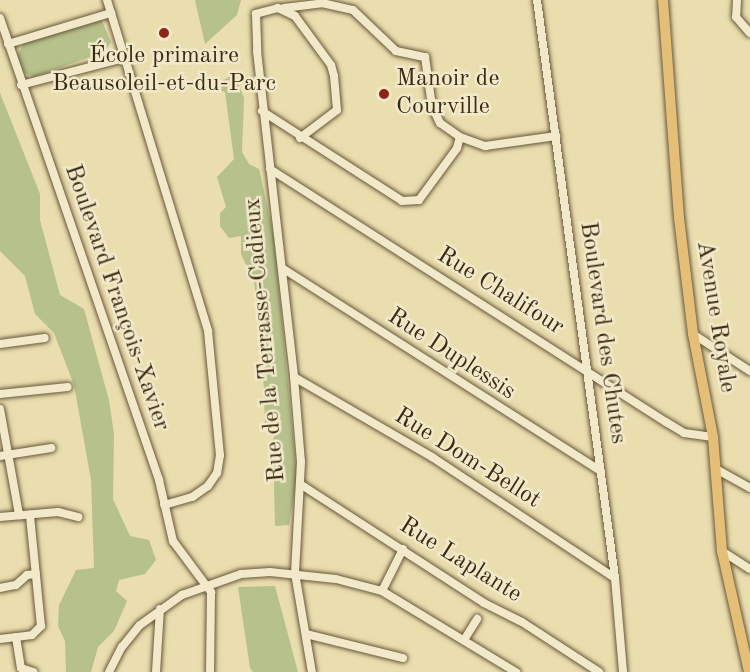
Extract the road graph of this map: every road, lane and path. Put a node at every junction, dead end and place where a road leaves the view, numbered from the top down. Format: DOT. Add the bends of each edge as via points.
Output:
graph roads {
  1 [pos="107,0"];
  2 [pos="537,0"];
  3 [pos="663,0"];
  4 [pos="737,0"];
  5 [pos="280,5"];
  6 [pos="111,12"];
  7 [pos="0,18"];
  8 [pos="750,33"];
  9 [pos="8,44"];
  10 [pos="124,57"];
  11 [pos="21,85"];
  12 [pos="262,111"];
  13 [pos="556,136"];
  14 [pos="459,137"];
  15 [pos="300,138"];
  16 [pos="270,169"];
  17 [pos="282,268"];
  18 [pos="693,334"];
  19 [pos="45,338"];
  20 [pos="0,344"];
  21 [pos="750,371"];
  22 [pos="589,375"];
  23 [pos="294,377"];
  24 [pos="68,387"];
  25 [pos="0,394"];
  26 [pos="0,409"];
  27 [pos="713,437"];
  28 [pos="51,448"];
  29 [pos="10,455"];
  30 [pos="0,456"];
  31 [pos="716,469"];
  32 [pos="600,471"];
  33 [pos="300,484"];
  34 [pos="750,488"];
  35 [pos="164,505"];
  36 [pos="19,515"];
  37 [pos="30,515"];
  38 [pos="0,517"];
  39 [pos="78,517"];
  40 [pos="403,549"];
  41 [pos="722,551"];
  42 [pos="750,569"];
  43 [pos="295,573"];
  44 [pos="36,574"];
  45 [pos="615,578"];
  46 [pos="205,584"];
  47 [pos="0,588"];
  48 [pos="382,591"];
  49 [pos="160,609"];
  50 [pos="477,619"];
  51 [pos="306,634"];
  52 [pos="16,637"];
  53 [pos="0,639"];
  54 [pos="464,640"];
  55 [pos="404,658"];
  56 [pos="33,672"];
  57 [pos="109,672"];
  58 [pos="156,672"];
  59 [pos="210,672"];
  60 [pos="312,672"];
  61 [pos="516,672"];
  62 [pos="599,672"];
  63 [pos="623,672"];
  64 [pos="749,672"];
  1 -- 6 [label="street"];
  2 -- 13 [label="street, Boulevard des Chutes"];
  3 -- 18 [label="main road, Avenue Royale" via="679,218"];
  4 -- 8 [label="street" via="736,17"];
  5 -- 12 [label="street, Rue de la Terrasse-Cadieux" via="256,14"];
  5 -- 14 [label="street" via="322,3 353,10 396,51 425,57 432,106 440,123"];
  5 -- 15 [label="street" via="294,16 331,65 339,103 337,110"];
  6 -- 9 [label="street"];
  6 -- 10 [label="street"];
  7 -- 9 [label="street, Boulevard François-Xavier"];
  9 -- 11 [label="street, Boulevard François-Xavier"];
  10 -- 11 [label="street"];
  10 -- 35 [label="street" via="208,331 220,454 217,473 208,486 192,497"];
  11 -- 35 [label="street, Boulevard François-Xavier"];
  12 -- 15 [label="street"];
  12 -- 16 [label="street, Rue de la Terrasse-Cadieux"];
  13 -- 14 [label="street" via="485,146"];
  13 -- 22 [label="street, Boulevard des Chutes"];
  14 -- 15 [label="street" via="458,148 419,200 402,201"];
  16 -- 17 [label="street, Rue de la Terrasse-Cadieux"];
  16 -- 22 [label="street, Rue Chalifour"];
  17 -- 23 [label="street, Rue de la Terrasse-Cadieux"];
  17 -- 32 [label="street, Rue Duplessis"];
  18 -- 21 [label="street"];
  18 -- 27 [label="main road, Avenue Royale"];
  19 -- 20 [label="street"];
  22 -- 27 [label="street, Rue Chalifour" via="684,433"];
  22 -- 32 [label="street, Boulevard des Chutes"];
  23 -- 33 [label="street, Rue de la Terrasse-Cadieux"];
  23 -- 45 [label="street, Rue Dom-Bellot" via="432,457"];
  24 -- 25 [label="street"];
  26 -- 29 [label="street"];
  27 -- 31 [label="main road, Avenue Royale"];
  28 -- 29 [label="street"];
  29 -- 30 [label="street"];
  29 -- 36 [label="street"];
  31 -- 34 [label="street"];
  31 -- 41 [label="main road, Avenue Royale"];
  32 -- 45 [label="street, Boulevard des Chutes"];
  33 -- 40 [label="street, Rue Laplante"];
  33 -- 43 [label="street, Rue de la Terrasse-Cadieux"];
  35 -- 46 [label="street, Boulevard François-Xavier" via="179,553"];
  36 -- 37 [label="street"];
  36 -- 38 [label="street"];
  37 -- 39 [label="street" via="58,512"];
  37 -- 44 [label="street"];
  40 -- 48 [label="street"];
  40 -- 62 [label="street, Rue Laplante"];
  41 -- 42 [label="street"];
  41 -- 64 [label="main road, Avenue Royale"];
  43 -- 46 [label="street" via="241,574"];
  43 -- 48 [label="street"];
  43 -- 51 [label="street, Rue de la Terrasse-Cadieux"];
  44 -- 47 [label="street" via="27,575 16,585"];
  44 -- 52 [label="street" via="40,626 37,632"];
  45 -- 63 [label="street, Boulevard des Chutes"];
  46 -- 49 [label="street"];
  46 -- 59 [label="street" via="213,605"];
  48 -- 54 [label="street"];
  49 -- 57 [label="street" via="122,647"];
  49 -- 58 [label="street"];
  50 -- 54 [label="street"];
  51 -- 55 [label="street"];
  51 -- 60 [label="street, Rue de la Terrasse-Cadieux"];
  52 -- 53 [label="street"];
  52 -- 56 [label="street" via="21,669"];
  54 -- 61 [label="street"];
}
